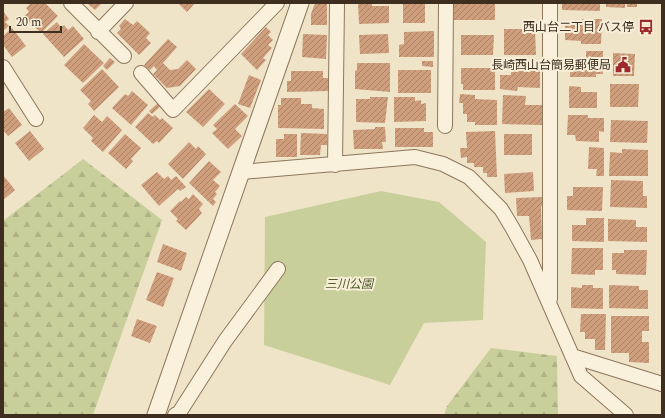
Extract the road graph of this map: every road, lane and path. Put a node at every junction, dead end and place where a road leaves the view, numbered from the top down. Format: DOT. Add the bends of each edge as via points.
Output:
graph roads {
  1 [pos="71,3"];
  2 [pos="126,3"];
  3 [pos="277,3"];
  4 [pos="300,3"];
  5 [pos="337,3"];
  6 [pos="446,3"];
  7 [pos="550,3"];
  8 [pos="98,32"];
  9 [pos="124,56"];
  10 [pos="3,67"];
  11 [pos="141,73"];
  12 [pos="36,119"];
  13 [pos="444,126"];
  14 [pos="335,165"];
  15 [pos="240,172"];
  16 [pos="278,268"];
  17 [pos="550,305"];
  18 [pos="572,356"];
  19 [pos="662,384"];
  20 [pos="156,415"];
  21 [pos="175,415"];
  22 [pos="626,415"];
  1 -- 8 [label="street"];
  2 -- 8 [label="street"];
  3 -- 11 [label="street" via="172,110"];
  4 -- 15 [label="street"];
  5 -- 14 [label="street"];
  6 -- 13 [label="street"];
  7 -- 17 [label="street"];
  8 -- 9 [label="street"];
  10 -- 12 [label="street"];
  14 -- 15 [label="street"];
  14 -- 17 [label="street" via="415,157 443,164 469,177 505,216 530,260"];
  15 -- 20 [label="street"];
  16 -- 21 [label="street" via="225,341 179,413"];
  17 -- 18 [label="street"];
  18 -- 19 [label="street"];
  18 -- 22 [label="street" via="581,376"];
}
